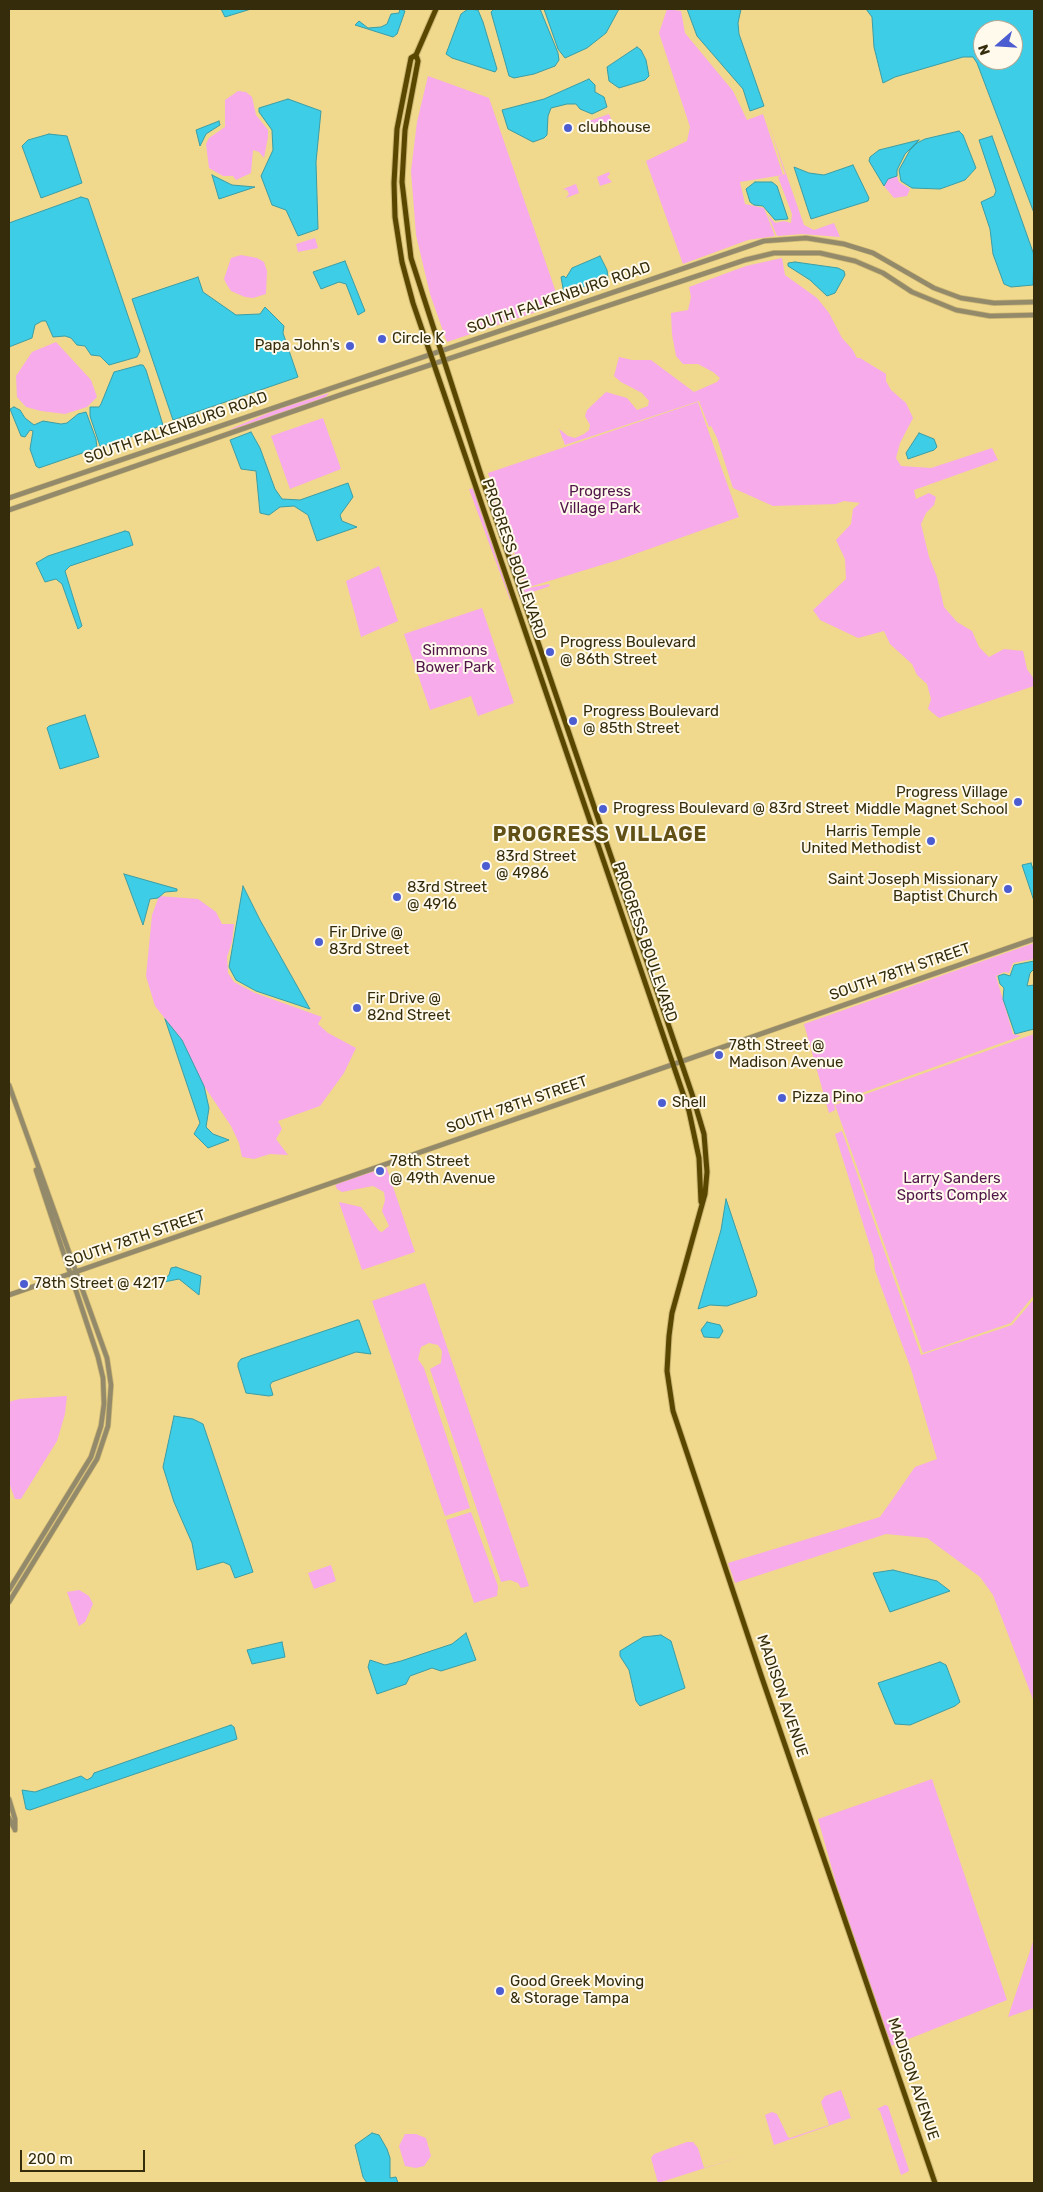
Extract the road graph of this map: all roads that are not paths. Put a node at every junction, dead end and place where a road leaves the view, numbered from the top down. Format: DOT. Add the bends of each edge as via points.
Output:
graph roads {
  1 [pos="436,9"];
  2 [pos="416,55"];
  3 [pos="1034,302"];
  4 [pos="1034,315"];
  5 [pos="441,352"];
  6 [pos="431,355"];
  7 [pos="444,362"];
  8 [pos="435,365"];
  9 [pos="9,498"];
  10 [pos="9,510"];
  11 [pos="490,526"];
  12 [pos="518,585"];
  13 [pos="515,601"];
  14 [pos="537,640"];
  15 [pos="529,642"];
  16 [pos="1034,939"];
  17 [pos="648,966"];
  18 [pos="641,968"];
  19 [pos="681,1062"];
  20 [pos="674,1064"];
  21 [pos="9,1085"];
  22 [pos="26,1137"];
  23 [pos="701,1210"];
  24 [pos="76,1272"];
  25 [pos="70,1274"];
  26 [pos="9,1295"];
  27 [pos="9,1590"];
  28 [pos="9,1602"];
  29 [pos="9,1799"];
  30 [pos="9,1818"];
  31 [pos="935,2183"];
  1 -- 2 [label="main road, PROGRESS BOULEVARD"];
  2 -- 5 [label="main road, PROGRESS BOULEVARD" via="418,60 403,152 404,213 411,258"];
  2 -- 6 [label="main road, PROGRESS BOULEVARD" via="411,58 397,129 395,217 407,283"];
  3 -- 5 [label="street, SOUTH FALKENBURG ROAD" via="994,303 962,298 934,288 873,254 844,244 806,238 764,241"];
  4 -- 7 [label="street, SOUTH FALKENBURG ROAD" via="990,316 956,310 912,292 883,273 855,261 820,253 774,253"];
  5 -- 6 [label="street, SOUTH FALKENBURG ROAD"];
  5 -- 7 [label="main road, PROGRESS BOULEVARD"];
  6 -- 8 [label="main road, PROGRESS BOULEVARD"];
  6 -- 9 [label="street, SOUTH FALKENBURG ROAD"];
  7 -- 8 [label="street, SOUTH FALKENBURG ROAD"];
  7 -- 12 [label="main road, PROGRESS BOULEVARD"];
  8 -- 10 [label="street, SOUTH FALKENBURG ROAD"];
  8 -- 11 [label="main road, PROGRESS BOULEVARD"];
  11 -- 12 [label="main road" via="512,581"];
  11 -- 13 [label="main road, PROGRESS BOULEVARD"];
  12 -- 13 [label="main road"];
  12 -- 14 [label="main road, PROGRESS BOULEVARD"];
  13 -- 15 [label="main road, PROGRESS BOULEVARD"];
  14 -- 15 [label="main road"];
  14 -- 17 [label="main road, PROGRESS BOULEVARD"];
  15 -- 18 [label="main road, PROGRESS BOULEVARD"];
  16 -- 19 [label="street, SOUTH 78TH STREET"];
  17 -- 18 [label="main road"];
  17 -- 19 [label="main road, PROGRESS BOULEVARD"];
  18 -- 20 [label="main road, PROGRESS BOULEVARD"];
  19 -- 20 [label="street, SOUTH 78TH STREET"];
  19 -- 23 [label="main road, MADISON AVENUE" via="704,1134 706,1188"];
  20 -- 23 [label="main road, MADISON AVENUE" via="695,1134"];
  20 -- 24 [label="street, SOUTH 78TH STREET"];
  21 -- 22 [label="street"];
  22 -- 24 [label="street"];
  22 -- 25 [label="street"];
  23 -- 31 [label="main road, MADISON AVENUE" via="670,1324 667,1371 673,1411"];
  24 -- 25 [label="street, SOUTH 78TH STREET"];
  24 -- 28 [label="street" via="109,1366 108,1426 92,1469"];
  25 -- 26 [label="street, SOUTH 78TH STREET"];
  25 -- 27 [label="street" via="101,1368 104,1399 101,1426 85,1469"];
  29 -- 30 [label="street" via="15,1830"];
}
